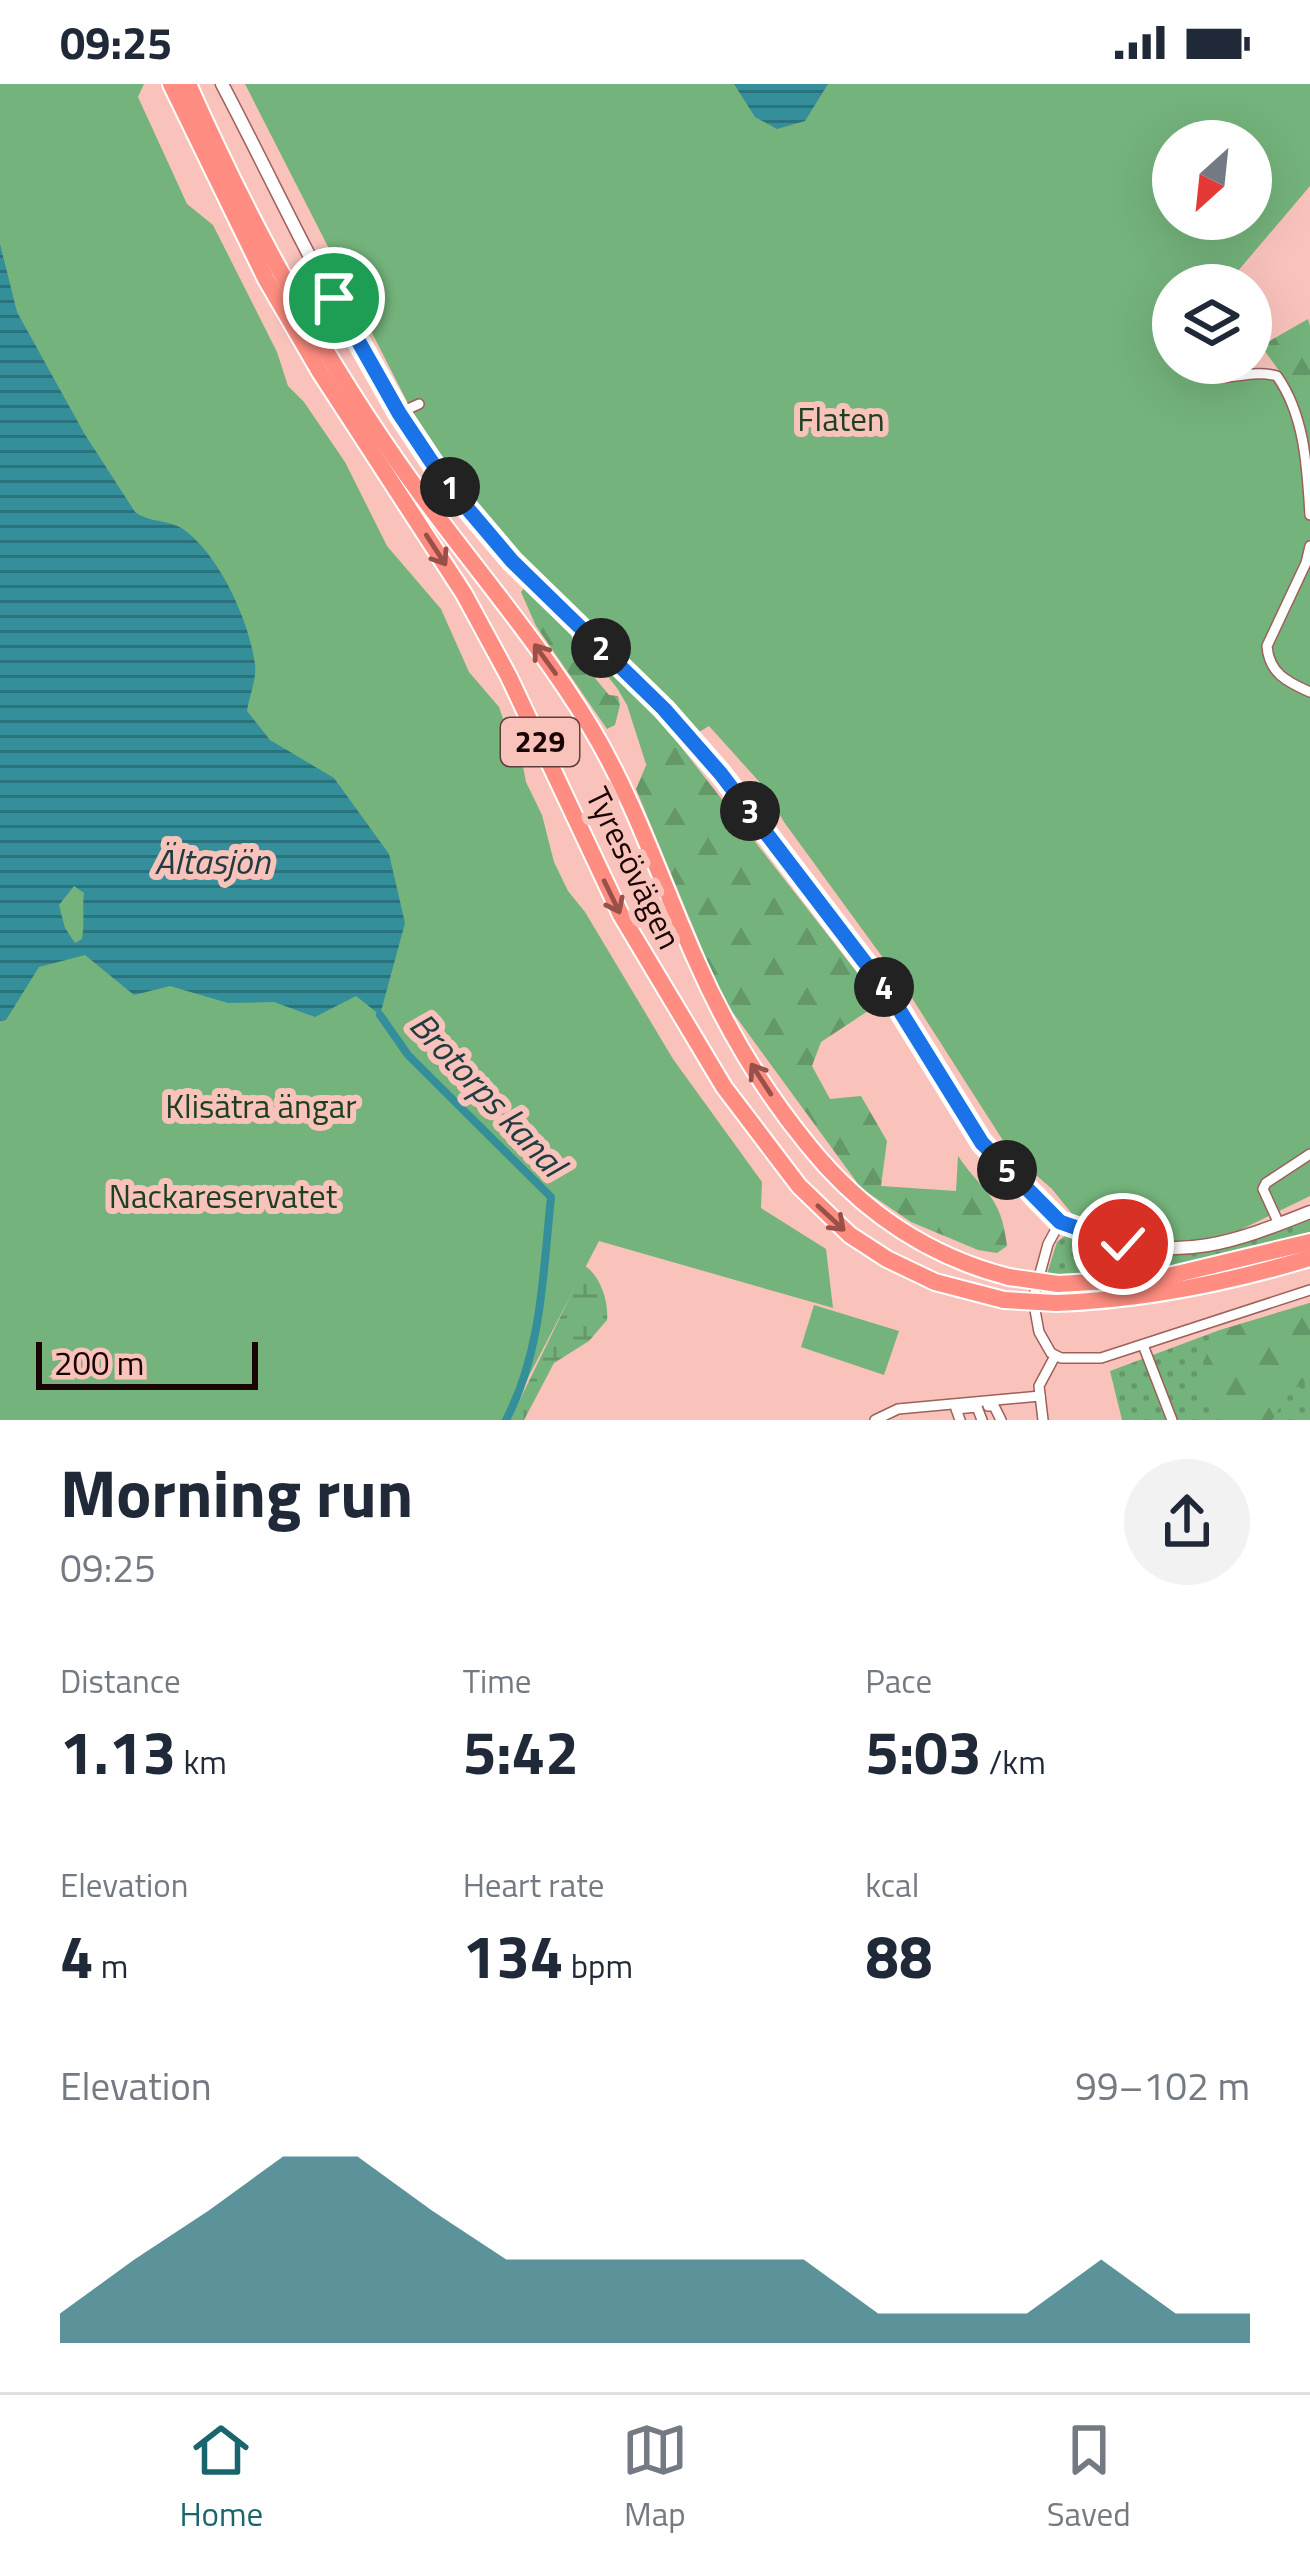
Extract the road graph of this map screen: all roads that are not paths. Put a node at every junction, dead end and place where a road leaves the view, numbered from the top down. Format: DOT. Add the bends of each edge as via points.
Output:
graph roads {
  1 [pos="171,84"];
  2 [pos="188,84"];
  3 [pos="222,84"];
  4 [pos="1272,375"];
  5 [pos="419,404"];
  6 [pos="399,413"];
  7 [pos="1310,515"];
  8 [pos="1310,546"];
  9 [pos="1310,692"];
  10 [pos="1310,1154"];
  11 [pos="1310,1212"];
  12 [pos="1060,1222"];
  13 [pos="1279,1224"];
  14 [pos="1310,1242"];
  15 [pos="1310,1258"];
  16 [pos="1310,1290"];
  17 [pos="1057,1294"];
  18 [pos="1143,1345"];
  19 [pos="1055,1356"];
  20 [pos="1040,1396"];
  21 [pos="977,1407"];
  22 [pos="875,1420"];
  23 [pos="960,1420"];
  24 [pos="982,1420"];
  25 [pos="1001,1420"];
  26 [pos="1043,1420"];
  27 [pos="1172,1420"];
  1 -- 17 [label="highway, Tyresövägen / 229, one-way, bridge" via="266,279 464,594 621,915 724,1087 799,1186 850,1235 922,1277 1004,1300"];
  17 -- 2 [label="highway, Tyresövägen / 229, one-way, bridge" via="925,1246 873,1212 775,1102 706,982 592,730 342,378 259,233"];
  3 -- 6 [label="street"];
  4 -- 7 [label="street" via="1292,398"];
  5 -- 6 [label="street"];
  6 -- 12 [label="street" via="512,561 721,774 892,998 982,1143"];
  8 -- 9 [label="street" via="1267,646 1279,676"];
  10 -- 13 [label="street" via="1263,1189"];
  11 -- 13 [label="street"];
  12 -- 13 [label="street" via="1123,1244 1176,1249 1227,1244"];
  12 -- 19 [label="street" via="1033,1299 1039,1333"];
  14 -- 17 [label="highway, Tyresövägen / 229"];
  15 -- 17 [label="highway, Tyresövägen / 229" via="1159,1294"];
  16 -- 18 [label="street"];
  18 -- 19 [label="street" via="1078,1361"];
  18 -- 27 [label="street"];
  19 -- 20 [label="street"];
  20 -- 22 [label="street" via="898,1409"];
  20 -- 26 [label="street"];
  21 -- 23 [label="street" via="956,1409"];
  21 -- 24 [label="street"];
  21 -- 25 [label="street" via="994,1406"];
}
